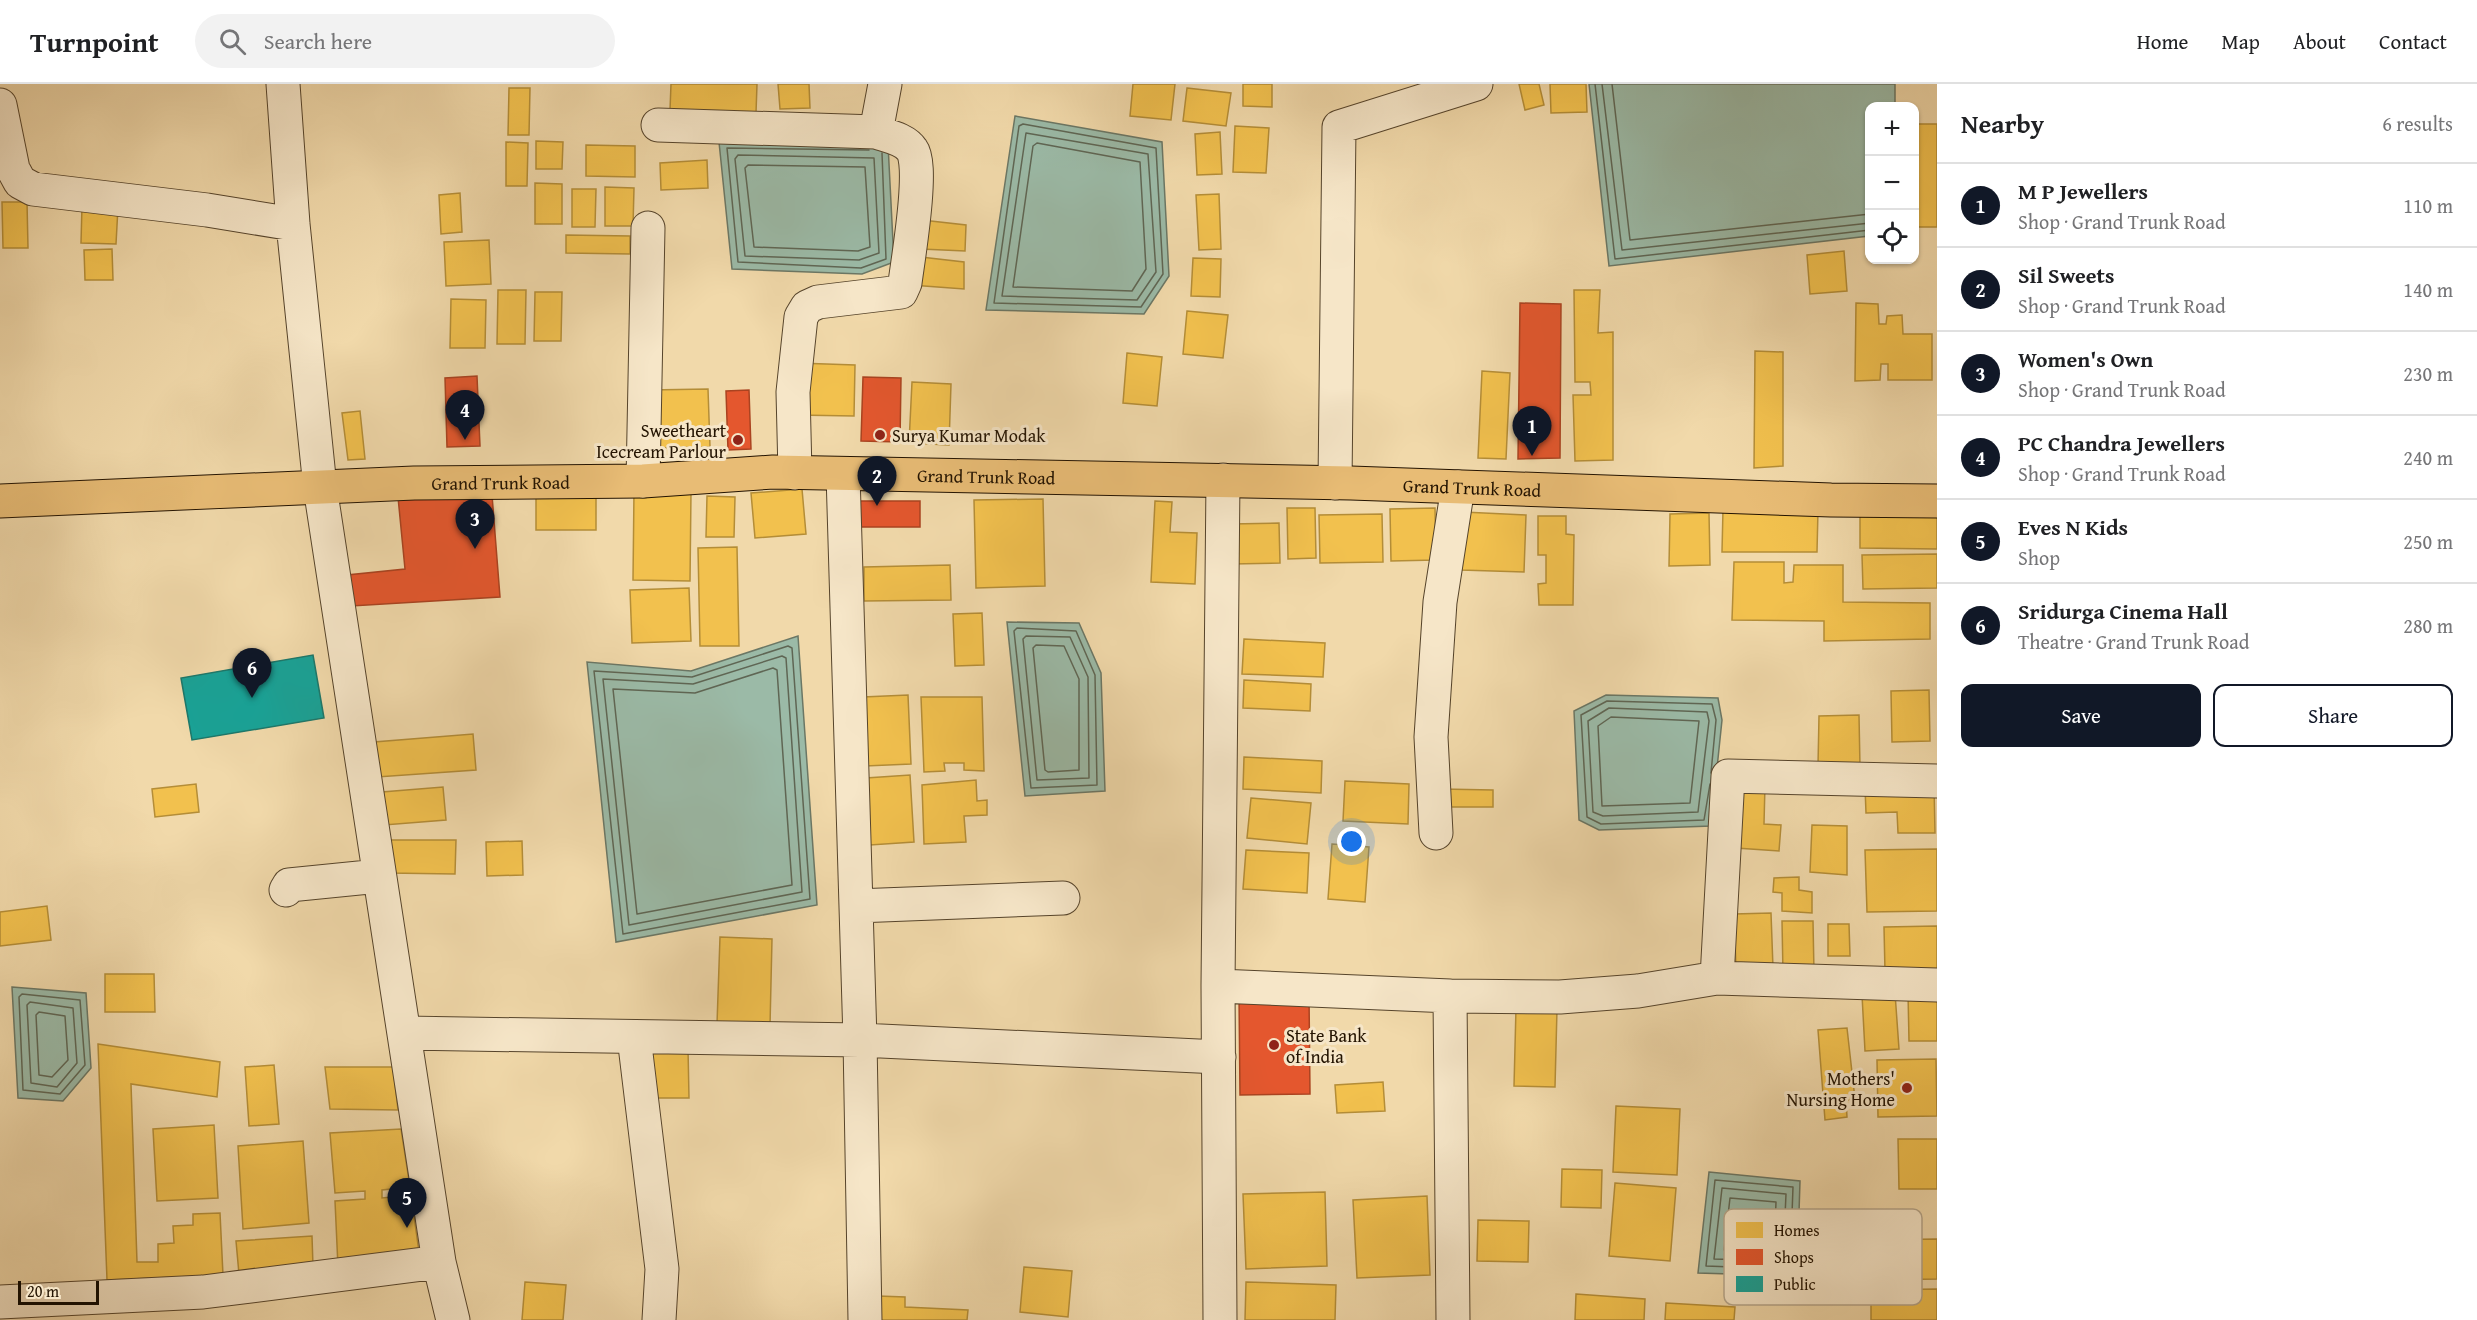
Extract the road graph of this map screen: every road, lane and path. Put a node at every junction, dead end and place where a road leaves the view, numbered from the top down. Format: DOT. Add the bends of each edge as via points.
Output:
graph roads {
  1 [pos="283,84"];
  2 [pos="885,84"];
  3 [pos="1476,84"];
  4 [pos="0,105"];
  5 [pos="658,125"];
  6 [pos="876,132"];
  7 [pos="292,224"];
  8 [pos="648,228"];
  9 [pos="795,473"];
  10 [pos="843,474"];
  11 [pos="1223,480"];
  12 [pos="643,481"];
  13 [pos="1335,483"];
  14 [pos="320,487"];
  15 [pos="1458,487"];
  16 [pos="0,501"];
  17 [pos="1937,501"];
  18 [pos="1937,781"];
  19 [pos="1436,833"];
  20 [pos="379,876"];
  21 [pos="286,890"];
  22 [pos="1063,898"];
  23 [pos="856,906"];
  24 [pos="1717,978"];
  25 [pos="1937,984"];
  26 [pos="1218,986"];
  27 [pos="1450,996"];
  28 [pos="404,1033"];
  29 [pos="634,1037"];
  30 [pos="860,1040"];
  31 [pos="1219,1057"];
  32 [pos="439,1262"];
  33 [pos="0,1302"];
  34 [pos="204,1306"];
  35 [pos="453,1320"];
  36 [pos="658,1320"];
  37 [pos="865,1320"];
  38 [pos="1220,1320"];
  39 [pos="1453,1320"];
  1 -- 7 [label="street"];
  2 -- 6 [label="street"];
  3 -- 13 [label="street" via="1339,127"];
  4 -- 7 [label="street" via="13,169 20,182 33,189"];
  5 -- 6 [label="street"];
  6 -- 9 [label="street" via="912,149 917,160 905,283 901,292 889,295 818,302 807,307 801,317 793,392"];
  7 -- 14 [label="street"];
  8 -- 12 [label="street"];
  9 -- 10 [label="main road, Grand Trunk Road"];
  9 -- 12 [label="main road, Grand Trunk Road"];
  10 -- 11 [label="main road, Grand Trunk Road"];
  10 -- 23 [label="street"];
  11 -- 13 [label="main road, Grand Trunk Road"];
  11 -- 26 [label="street"];
  12 -- 14 [label="main road, Grand Trunk Road"];
  13 -- 15 [label="main road, Grand Trunk Road"];
  14 -- 16 [label="main road, Grand Trunk Road"];
  14 -- 20 [label="street"];
  15 -- 17 [label="main road, Grand Trunk Road"];
  15 -- 19 [label="street" via="1440,602 1431,737"];
  18 -- 24 [label="street" via="1728,776"];
  20 -- 21 [label="street" via="306,882 289,885"];
  20 -- 28 [label="street"];
  22 -- 23 [label="street"];
  23 -- 30 [label="street"];
  24 -- 25 [label="street"];
  24 -- 27 [label="street" via="1638,991 1560,997"];
  26 -- 27 [label="street"];
  26 -- 31 [label="street"];
  27 -- 39 [label="street"];
  28 -- 29 [label="street"];
  28 -- 32 [label="street"];
  29 -- 30 [label="street"];
  29 -- 36 [label="street" via="662,1269"];
  30 -- 31 [label="street"];
  30 -- 37 [label="street"];
  31 -- 38 [label="street"];
  32 -- 34 [label="street"];
  32 -- 35 [label="street"];
  33 -- 34 [label="street"];
}
